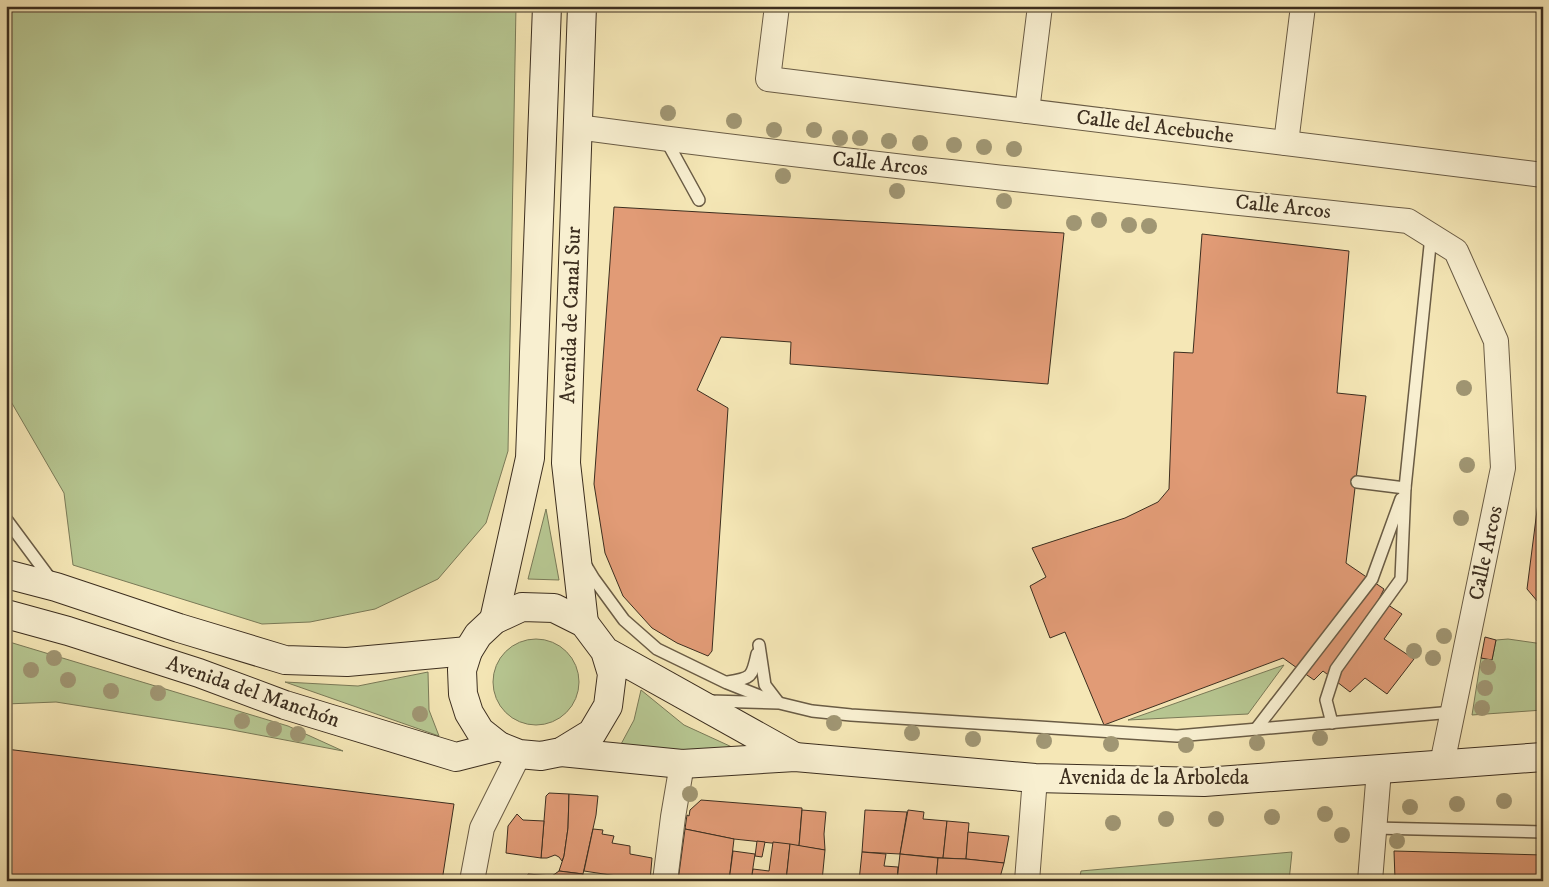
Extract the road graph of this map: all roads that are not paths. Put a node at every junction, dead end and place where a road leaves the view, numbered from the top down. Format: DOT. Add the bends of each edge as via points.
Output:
graph roads {
  1 [pos="547,6"];
  2 [pos="582,6"];
  3 [pos="777,6"];
  4 [pos="1040,6"];
  5 [pos="1303,6"];
  6 [pos="1027,111"];
  7 [pos="577,127"];
  8 [pos="666,140"];
  9 [pos="1286,143"];
  10 [pos="1543,174"];
  11 [pos="698,200"];
  12 [pos="1431,236"];
  13 [pos="1357,482"];
  14 [pos="1405,488"];
  15 [pos="6,519"];
  16 [pos="576,547"];
  17 [pos="6,574"];
  18 [pos="56,587"];
  19 [pos="6,614"];
  20 [pos="494,620"];
  21 [pos="584,623"];
  22 [pos="468,650"];
  23 [pos="606,651"];
  24 [pos="727,683"];
  25 [pos="696,701"];
  26 [pos="779,703"];
  27 [pos="1453,712"];
  28 [pos="1332,723"];
  29 [pos="1256,729"];
  30 [pos="509,750"];
  31 [pos="561,752"];
  32 [pos="796,757"];
  33 [pos="1543,757"];
  34 [pos="682,764"];
  35 [pos="1442,764"];
  36 [pos="1379,770"];
  37 [pos="1035,778"];
  38 [pos="1374,828"];
  39 [pos="1543,832"];
  40 [pos="472,881"];
  41 [pos="665,881"];
  42 [pos="1027,881"];
  43 [pos="1370,881"];
  1 -- 20 [label="main road, Avenida de Canal Sur" via="530,458"];
  2 -- 7 [label="main road, Avenida de Canal Sur"];
  3 -- 6 [label="street, Calle del Acebuche" via="768,79"];
  4 -- 6 [label="street"];
  5 -- 9 [label="street"];
  6 -- 9 [label="street, Calle del Acebuche"];
  7 -- 8 [label="street, Calle Arcos"];
  7 -- 16 [label="main road, Avenida de Canal Sur" via="566,463"];
  8 -- 11 [label="lane"];
  8 -- 12 [label="street, Calle Arcos" via="1408,221"];
  9 -- 10 [label="street, Calle del Acebuche"];
  12 -- 14 [label="lane"];
  12 -- 27 [label="street, Calle Arcos" via="1456,251 1496,341 1503,468"];
  13 -- 14 [label="lane"];
  14 -- 28 [label="lane" via="1401,579 1336,669 1326,700"];
  14 -- 29 [label="lane" via="1372,578"];
  15 -- 18 [label="lane"];
  16 -- 21 [label="main road, Avenida de Canal Sur"];
  16 -- 24 [label="lane" via="594,579 624,620 657,649"];
  17 -- 18 [label="main road, Avenida del Manchón"];
  18 -- 22 [label="main road, Avenida del Manchón" via="285,660 347,662"];
  19 -- 30 [label="main road, Avenida del Manchón" via="68,631 199,673 285,705 456,757"];
  20 -- 21 [label="main road" via="522,607 554,608"];
  20 -- 22 [label="main road"];
  21 -- 23 [label="main road"];
  22 -- 30 [label="main road" via="462,670 463,694 469,713 480,730"];
  23 -- 25 [label="main road"];
  23 -- 31 [label="main road" via="612,674 608,706 592,733"];
  24 -- 26 [label="lane"];
  24 -- 26 [label="lane" via="746,679 753,672 759,645 765,685"];
  25 -- 26 [label="lane"];
  25 -- 32 [label="main road"];
  26 -- 29 [label="lane" via="851,716 1177,736"];
  27 -- 28 [label="lane"];
  27 -- 35 [label="street, Calle Arcos"];
  28 -- 29 [label="lane"];
  30 -- 31 [label="main road" via="541,756"];
  30 -- 40 [label="street" via="482,828"];
  31 -- 34 [label="main road, Avenida de la Arboleda"];
  32 -- 34 [label="main road, Avenida de la Arboleda"];
  32 -- 37 [label="main road, Avenida de la Arboleda"];
  33 -- 35 [label="main road, Avenida de la Arboleda"];
  34 -- 41 [label="street"];
  35 -- 36 [label="main road, Avenida de la Arboleda"];
  36 -- 37 [label="main road, Avenida de la Arboleda" via="1204,782"];
  36 -- 38 [label="street"];
  37 -- 42 [label="street"];
  38 -- 39 [label="lane"];
  38 -- 43 [label="street"];
}
